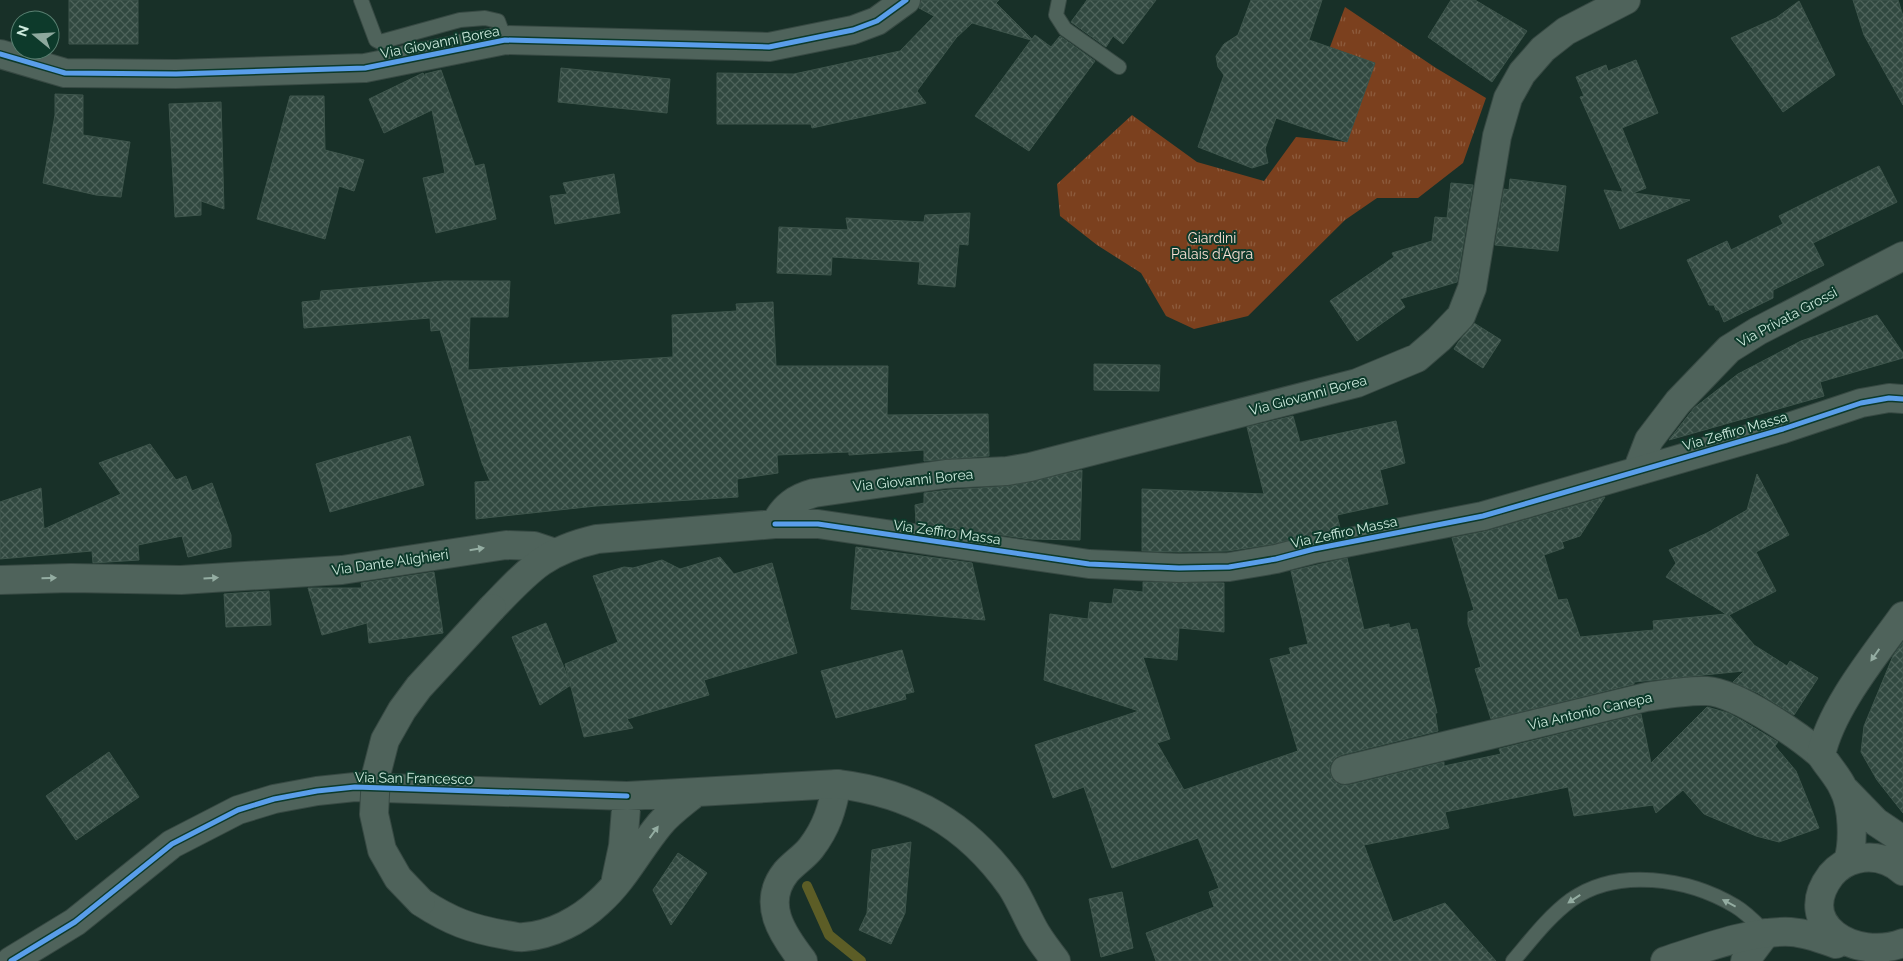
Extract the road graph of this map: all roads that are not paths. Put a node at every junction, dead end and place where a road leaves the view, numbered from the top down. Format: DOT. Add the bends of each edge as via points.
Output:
graph roads {
  1 [pos="361,0"];
  2 [pos="906,0"];
  3 [pos="1059,0"];
  4 [pos="1626,0"];
  5 [pos="505,40"];
  6 [pos="0,54"];
  7 [pos="1119,67"];
  8 [pos="1903,256"];
  9 [pos="1903,399"];
  10 [pos="1637,471"];
  11 [pos="775,524"];
  12 [pos="555,553"];
  13 [pos="0,580"];
  14 [pos="1903,616"];
  15 [pos="1821,755"];
  16 [pos="1345,770"];
  17 [pos="837,784"];
  18 [pos="1843,788"];
  19 [pos="695,794"];
  20 [pos="627,796"];
  21 [pos="1898,858"];
  22 [pos="1848,861"];
  23 [pos="614,886"];
  24 [pos="1822,893"];
  25 [pos="1766,934"];
  26 [pos="1903,943"];
  27 [pos="1836,944"];
  28 [pos="1681,958"];
  29 [pos="1873,959"];
  30 [pos="11,961"];
  31 [pos="803,961"];
  32 [pos="1056,961"];
  33 [pos="1513,961"];
  34 [pos="1744,961"];
  1 -- 5 [label="lane" via="376,40 380,42 460,20 485,18 498,21"];
  2 -- 5 [label="street, Via Giovanni Borea" via="877,21 853,30 769,47"];
  3 -- 7 [label="lane" via="1056,15 1065,28"];
  4 -- 11 [label="street, Via Giovanni Borea" via="1566,31 1543,49 1522,73 1508,98 1497,136 1472,288 1461,316 1417,358 1357,383 1030,467 946,474 814,493 798,498 784,508"];
  5 -- 6 [label="street, Via Giovanni Borea" via="365,68 186,74 65,73"];
  8 -- 10 [label="street, Via Privata Grossi" via="1729,349 1678,402 1649,440"];
  9 -- 10 [label="street, Via Zeffiro Massa" via="1861,403"];
  10 -- 11 [label="street, Via Zeffiro Massa" via="1483,516 1229,567 1089,564 818,524"];
  11 -- 12 [label="street" via="597,539"];
  13 -- 12 [label="street, Via Dante Alighieri, one-way" via="181,580 342,570 506,545 534,546"];
  12 -- 23 [label="street, bridge" via="532,568 492,608 402,710 385,740 376,775 374,814 382,850 398,878 421,902 444,918 481,931 524,938 553,931 600,902"];
  14 -- 15 [label="street, one-way" via="1846,700 1823,743"];
  15 -- 16 [label="street, Via Antonio Canepa" via="1745,704 1724,694 1692,691 1646,697"];
  15 -- 18 [label="street"];
  17 -- 19 [label="street, Via San Francesco"];
  17 -- 31 [label="street" via="831,813 822,832 777,886 775,916"];
  17 -- 32 [label="street, Via San Francesco" via="898,797 953,824 981,849 1012,888 1036,934"];
  18 -- 21 [label="street" via="1876,822"];
  18 -- 22 [label="street" via="1852,830"];
  19 -- 20 [label="street, Via San Francesco"];
  23 -- 19 [label="street, one-way" via="661,823"];
  20 -- 23 [label="street" via="623,846"];
  20 -- 30 [label="street, Via San Francesco" via="355,787 274,799 238,810 172,844 75,922"];
  21 -- 22 [label="street"];
  22 -- 24 [label="street" via="1835,871"];
  24 -- 25 [label="street" via="1804,912"];
  24 -- 27 [label="street" via="1822,922"];
  25 -- 27 [label="street" via="1792,932"];
  25 -- 28 [label="street" via="1714,945"];
  25 -- 33 [label="lane, one-way" via="1736,906 1716,896 1674,884 1618,881 1572,900 1544,925"];
  25 -- 34 [label="street"];
  26 -- 29 [label="street"];
  27 -- 29 [label="street"];
}
